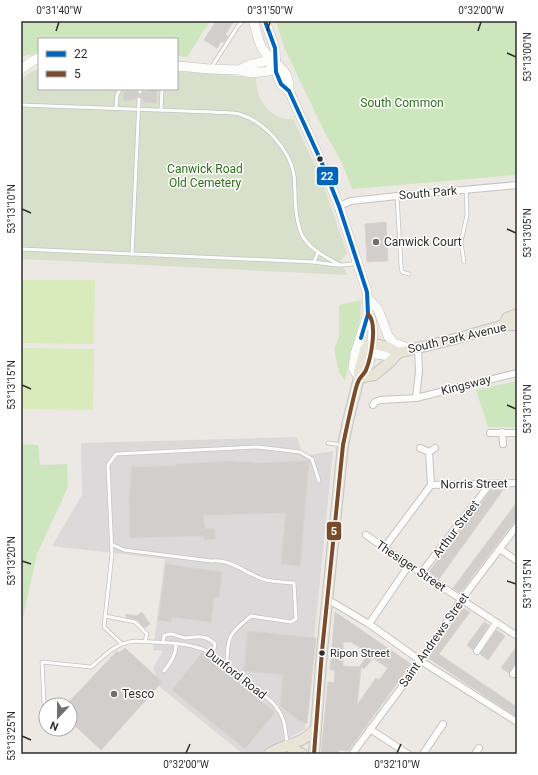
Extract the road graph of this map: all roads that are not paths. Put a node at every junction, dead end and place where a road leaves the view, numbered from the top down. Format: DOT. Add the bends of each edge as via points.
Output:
graph roads {
  1 [pos="244,21"];
  2 [pos="255,21"];
  3 [pos="265,21"];
  4 [pos="38,58"];
  5 [pos="274,62"];
  6 [pos="178,66"];
  7 [pos="21,69"];
  8 [pos="210,69"];
  9 [pos="120,90"];
  10 [pos="162,90"];
  11 [pos="139,99"];
  12 [pos="21,105"];
  13 [pos="116,108"];
  14 [pos="139,109"];
  15 [pos="161,110"];
  16 [pos="517,185"];
  17 [pos="466,190"];
  18 [pos="396,196"];
  19 [pos="339,206"];
  20 [pos="21,249"];
  21 [pos="318,252"];
  22 [pos="132,254"];
  23 [pos="314,262"];
  24 [pos="358,262"];
  25 [pos="464,262"];
  26 [pos="340,265"];
  27 [pos="409,274"];
  28 [pos="367,298"];
  29 [pos="368,314"];
  30 [pos="517,314"];
  31 [pos="504,325"];
  32 [pos="517,325"];
  33 [pos="362,333"];
  34 [pos="370,347"];
  35 [pos="414,348"];
  36 [pos="398,353"];
  37 [pos="517,373"];
  38 [pos="359,378"];
  39 [pos="416,398"];
  40 [pos="373,405"];
  41 [pos="502,432"];
  42 [pos="490,433"];
  43 [pos="517,433"];
  44 [pos="328,443"];
  45 [pos="503,444"];
  46 [pos="343,445"];
  47 [pos="420,448"];
  48 [pos="435,448"];
  49 [pos="429,452"];
  50 [pos="319,481"];
  51 [pos="517,483"];
  52 [pos="490,484"];
  53 [pos="431,485"];
  54 [pos="517,526"];
  55 [pos="366,535"];
  56 [pos="111,544"];
  57 [pos="384,548"];
  58 [pos="500,549"];
  59 [pos="517,561"];
  60 [pos="409,565"];
  61 [pos="421,574"];
  62 [pos="327,600"];
  63 [pos="461,600"];
  64 [pos="105,616"];
  65 [pos="496,623"];
  66 [pos="369,624"];
  67 [pos="517,636"];
  68 [pos="145,641"];
  69 [pos="121,643"];
  70 [pos="163,643"];
  71 [pos="176,644"];
  72 [pos="477,651"];
  73 [pos="213,654"];
  74 [pos="421,661"];
  75 [pos="227,665"];
  76 [pos="517,668"];
  77 [pos="164,671"];
  78 [pos="513,674"];
  79 [pos="44,697"];
  80 [pos="517,722"];
  81 [pos="443,724"];
  82 [pos="316,728"];
  83 [pos="370,729"];
  84 [pos="287,745"];
  85 [pos="479,748"];
  86 [pos="269,754"];
  87 [pos="302,754"];
  88 [pos="314,754"];
  89 [pos="352,754"];
  90 [pos="408,754"];
  91 [pos="423,754"];
  92 [pos="475,754"];
  1 -- 8 [label="lane" via="238,26"];
  2 -- 5 [label="main road" via="262,48"];
  3 -- 5 [label="main road" via="275,48"];
  4 -- 7 [label="main road"];
  5 -- 8 [label="main road" via="269,71 252,73"];
  5 -- 19 [label="main road" via="282,67 290,82 289,91"];
  6 -- 8 [label="main road"];
  9 -- 13 [label="lane"];
  10 -- 15 [label="lane"];
  11 -- 14 [label="lane"];
  12 -- 13 [label="lane"];
  13 -- 14 [label="lane"];
  14 -- 15 [label="lane"];
  14 -- 22 [label="lane"];
  15 -- 21 [label="lane" via="235,113 264,127 276,139 291,164 302,236"];
  16 -- 17 [label="street, South Park"];
  17 -- 18 [label="street, South Park"];
  17 -- 25 [label="lane" via="467,215 461,242"];
  18 -- 19 [label="street, South Park"];
  18 -- 27 [label="lane" via="400,266 402,272"];
  19 -- 24 [label="main road"];
  20 -- 22 [label="lane"];
  21 -- 23 [label="lane"];
  21 -- 26 [label="lane"];
  22 -- 23 [label="lane"];
  23 -- 26 [label="lane"];
  24 -- 26 [label="lane"];
  24 -- 28 [label="main road"];
  28 -- 29 [label="main road"];
  28 -- 35 [label="main road" via="378,309 388,336 394,343"];
  29 -- 33 [label="main road"];
  29 -- 34 [label="main road" via="372,317"];
  30 -- 31 [label="main road" via="507,318"];
  31 -- 32 [label="main road, South Park Avenue"];
  31 -- 35 [label="main road, South Park Avenue"];
  33 -- 34 [label="main road"];
  33 -- 38 [label="main road" via="353,368"];
  34 -- 36 [label="main road" via="389,347"];
  34 -- 38 [label="main road" via="364,352"];
  35 -- 36 [label="main road, South Park Avenue"];
  35 -- 39 [label="street" via="420,371"];
  36 -- 38 [label="main road" via="374,375"];
  37 -- 39 [label="street, Kingsway"];
  38 -- 46 [label="main road"];
  39 -- 40 [label="street, Kingsway" via="380,400"];
  41 -- 42 [label="street"];
  41 -- 43 [label="street"];
  41 -- 45 [label="street"];
  44 -- 46 [label="lane"];
  46 -- 62 [label="main road"];
  47 -- 49 [label="street"];
  48 -- 49 [label="street"];
  49 -- 53 [label="street"];
  50 -- 56 [label="lane" via="312,459 300,452 258,447 116,454 108,465"];
  51 -- 52 [label="street, Norris Street"];
  52 -- 53 [label="street, Norris Street"];
  52 -- 61 [label="street, Arthur Street"];
  53 -- 57 [label="street"];
  54 -- 58 [label="street, Saint Andrews Street"];
  55 -- 57 [label="street, Thesiger Street"];
  56 -- 64 [label="lane"];
  56 -- 75 [label="lane" via="124,550 217,560 267,580 294,583 296,619 291,622 251,616 229,638"];
  57 -- 60 [label="street, Thesiger Street"];
  58 -- 59 [label="street"];
  58 -- 63 [label="street, Saint Andrews Street"];
  60 -- 61 [label="street, Thesiger Street"];
  60 -- 66 [label="street"];
  61 -- 63 [label="street, Thesiger Street"];
  62 -- 66 [label="street"];
  62 -- 82 [label="main road"];
  63 -- 65 [label="street, Thesiger Street"];
  63 -- 74 [label="street, Saint Andrews Street"];
  64 -- 68 [label="lane" via="135,622 147,634"];
  64 -- 69 [label="lane" via="104,627"];
  65 -- 67 [label="street, Thesiger Street"];
  65 -- 72 [label="street"];
  66 -- 74 [label="street"];
  68 -- 69 [label="lane, Dunford Road"];
  68 -- 70 [label="lane, Dunford Road"];
  69 -- 79 [label="lane" via="92,667 42,662"];
  70 -- 71 [label="lane, Dunford Road"];
  70 -- 73 [label="lane" via="167,634 185,638 201,637 215,644"];
  71 -- 73 [label="lane, Dunford Road" via="198,647"];
  71 -- 77 [label="lane" via="176,652"];
  73 -- 75 [label="lane, Dunford Road"];
  74 -- 80 [label="street"];
  74 -- 83 [label="street, Saint Andrews Street"];
  75 -- 84 [label="lane, Dunford Road" via="279,711 286,727"];
  76 -- 78 [label="street"];
  81 -- 91 [label="street"];
  82 -- 84 [label="main road" via="301,741"];
  82 -- 88 [label="main road"];
  83 -- 89 [label="street, Saint Andrews Street"];
  83 -- 90 [label="street"];
  84 -- 86 [label="main road"];
  84 -- 87 [label="main road"];
  85 -- 92 [label="street"];
}
